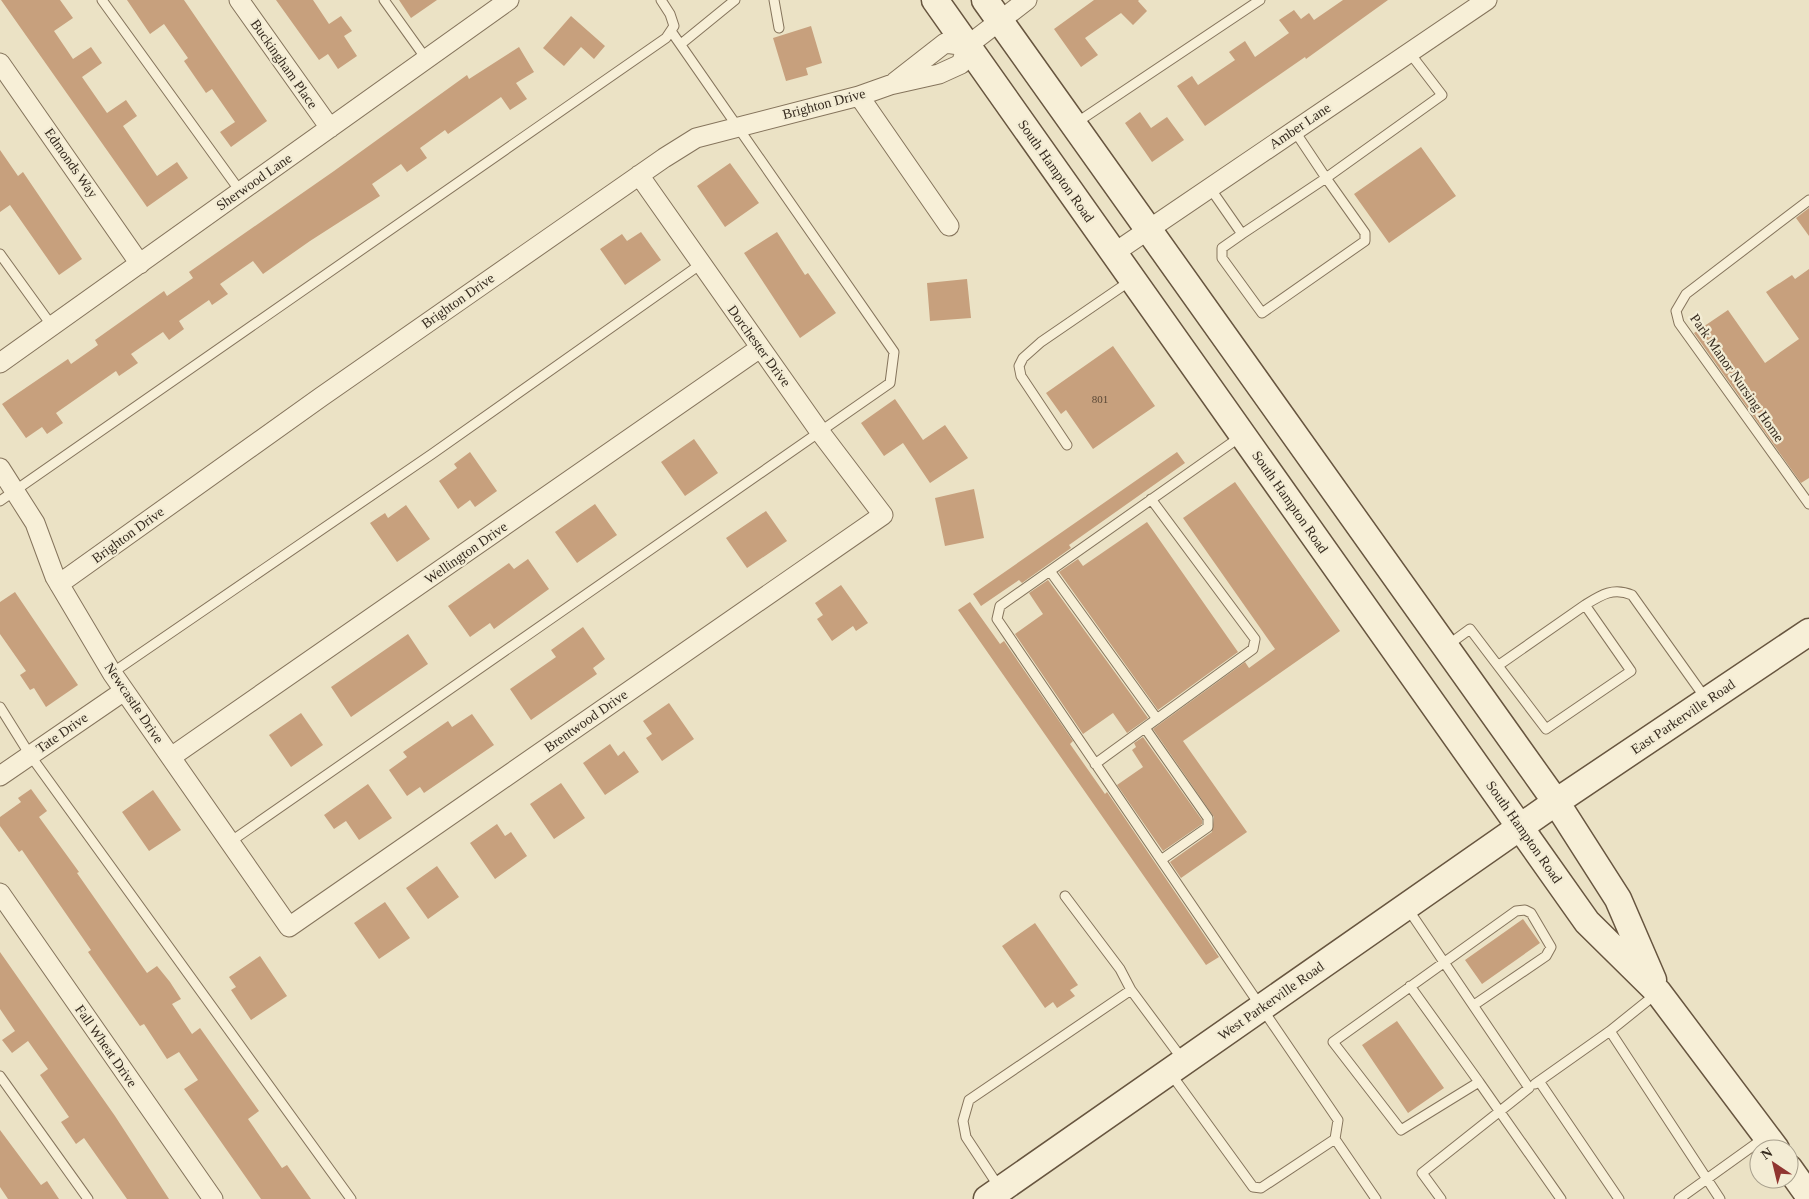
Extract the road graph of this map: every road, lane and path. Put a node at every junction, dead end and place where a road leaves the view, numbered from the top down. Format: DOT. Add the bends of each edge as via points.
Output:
graph roads {
  1 [pos="102,0"];
  2 [pos="239,0"];
  3 [pos="384,0"];
  4 [pos="509,0"];
  5 [pos="661,0"];
  6 [pos="736,0"];
  7 [pos="774,0"];
  8 [pos="935,0"];
  9 [pos="985,0"];
  10 [pos="1028,0"];
  11 [pos="1260,0"];
  12 [pos="1487,0"];
  13 [pos="1001,22"];
  14 [pos="779,28"];
  15 [pos="671,31"];
  16 [pos="681,44"];
  17 [pos="967,46"];
  18 [pos="1409,51"];
  19 [pos="427,60"];
  20 [pos="0,63"];
  21 [pos="859,96"];
  22 [pos="1074,124"];
  23 [pos="737,127"];
  24 [pos="330,128"];
  25 [pos="1294,130"];
  26 [pos="639,175"];
  27 [pos="1326,178"];
  28 [pos="1210,188"];
  29 [pos="240,192"];
  30 [pos="1809,200"];
  31 [pos="948,226"];
  32 [pos="1149,230"];
  33 [pos="1242,234"];
  34 [pos="1114,253"];
  35 [pos="0,254"];
  36 [pos="140,264"];
  37 [pos="701,264"];
  38 [pos="1132,279"];
  39 [pos="52,326"];
  40 [pos="760,348"];
  41 [pos="0,363"];
  42 [pos="820,432"];
  43 [pos="1243,435"];
  44 [pos="1067,445"];
  45 [pos="0,468"];
  46 [pos="15,490"];
  47 [pos="1151,499"];
  48 [pos="0,501"];
  49 [pos="1809,504"];
  50 [pos="883,515"];
  51 [pos="1050,571"];
  52 [pos="59,584"];
  53 [pos="1585,605"];
  54 [pos="1809,632"];
  55 [pos="1445,647"];
  56 [pos="1499,665"];
  57 [pos="112,673"];
  58 [pos="124,690"];
  59 [pos="1707,701"];
  60 [pos="0,707"];
  61 [pos="1157,720"];
  62 [pos="1145,728"];
  63 [pos="30,755"];
  64 [pos="171,758"];
  65 [pos="1095,764"];
  66 [pos="0,776"];
  67 [pos="1556,802"];
  68 [pos="1521,827"];
  69 [pos="230,842"];
  70 [pos="1161,860"];
  71 [pos="0,893"];
  72 [pos="1065,896"];
  73 [pos="1407,906"];
  74 [pos="289,927"];
  75 [pos="1444,962"];
  76 [pos="1410,986"];
  77 [pos="1131,990"];
  78 [pos="1658,992"];
  79 [pos="1474,1006"];
  80 [pos="1261,1008"];
  81 [pos="1610,1031"];
  82 [pos="1177,1067"];
  83 [pos="0,1076"];
  84 [pos="1539,1081"];
  85 [pos="1479,1082"];
  86 [pos="1529,1088"];
  87 [pos="1498,1112"];
  88 [pos="1335,1139"];
  89 [pos="1769,1139"];
  90 [pos="1749,1155"];
  91 [pos="1707,1179"];
  92 [pos="1799,1182"];
  93 [pos="994,1194"];
  94 [pos="1809,1196"];
  95 [pos="88,1199"];
  96 [pos="213,1199"];
  97 [pos="351,1199"];
  98 [pos="1376,1199"];
  99 [pos="1441,1199"];
  100 [pos="1561,1199"];
  101 [pos="1619,1199"];
  102 [pos="1679,1199"];
  103 [pos="1720,1199"];
  1 -- 29 [label="lane"];
  2 -- 24 [label="street, Buckingham Place"];
  3 -- 19 [label="lane"];
  4 -- 19 [label="street, Sherwood Lane"];
  5 -- 15 [label="lane" via="674,26"];
  6 -- 16 [label="lane"];
  7 -- 14 [label="lane"];
  8 -- 17 [label="main road, South Hampton Road"];
  9 -- 13 [label="main road, South Hampton Road"];
  10 -- 13 [label="street"];
  11 -- 22 [label="lane"];
  12 -- 18 [label="street, Amber Lane"];
  13 -- 17 [label="street"];
  13 -- 22 [label="main road, South Hampton Road"];
  15 -- 16 [label="lane"];
  15 -- 46 [label="lane" via="666,38"];
  16 -- 23 [label="lane"];
  17 -- 21 [label="street, Brighton Drive" via="961,64 939,74"];
  17 -- 34 [label="main road, South Hampton Road"];
  18 -- 25 [label="street, Amber Lane"];
  18 -- 27 [label="lane" via="1442,95"];
  19 -- 24 [label="street, Sherwood Lane"];
  20 -- 36 [label="street, Edmonds Way"];
  21 -- 23 [label="street, Brighton Drive"];
  21 -- 31 [label="street"];
  22 -- 32 [label="main road, South Hampton Road"];
  23 -- 26 [label="street, Brighton Drive" via="696,138"];
  23 -- 42 [label="lane" via="894,352 890,383"];
  24 -- 29 [label="street, Sherwood Lane"];
  25 -- 27 [label="lane"];
  25 -- 28 [label="street, Amber Lane"];
  26 -- 37 [label="street, Dorchester Drive"];
  26 -- 52 [label="street, Brighton Drive"];
  27 -- 33 [label="lane"];
  27 -- 33 [label="lane" via="1365,234 1365,241 1262,313 1222,258 1222,248"];
  28 -- 32 [label="street, Amber Lane"];
  28 -- 33 [label="lane"];
  29 -- 36 [label="street, Sherwood Lane"];
  30 -- 49 [label="lane, Park Manor Nursing Home" via="1686,294 1676,311 1679,323"];
  32 -- 34 [label="street, Amber Lane"];
  32 -- 55 [label="main road, South Hampton Road"];
  34 -- 38 [label="main road, South Hampton Road"];
  35 -- 39 [label="lane"];
  36 -- 39 [label="street, Sherwood Lane"];
  37 -- 40 [label="street, Dorchester Drive"];
  37 -- 57 [label="lane" via="432,454"];
  38 -- 43 [label="main road, South Hampton Road"];
  38 -- 44 [label="lane" via="1041,342 1018,366 1021,376"];
  39 -- 41 [label="street, Sherwood Lane"];
  40 -- 42 [label="street, Dorchester Drive"];
  40 -- 64 [label="street, Wellington Drive"];
  42 -- 50 [label="street, Dorchester Drive"];
  42 -- 69 [label="lane"];
  43 -- 47 [label="lane"];
  43 -- 68 [label="main road, South Hampton Road"];
  45 -- 46 [label="street, Newcastle Drive"];
  46 -- 48 [label="lane"];
  46 -- 52 [label="street, Newcastle Drive" via="36,523"];
  47 -- 51 [label="lane"];
  47 -- 61 [label="lane" via="1255,638 1253,649"];
  50 -- 74 [label="street, Brentwood Drive"];
  51 -- 61 [label="lane"];
  51 -- 65 [label="lane" via="1000,606 997,619"];
  52 -- 57 [label="street, Newcastle Drive"];
  53 -- 56 [label="lane"];
  53 -- 56 [label="lane" via="1631,671 1546,729"];
  53 -- 59 [label="lane" via="1606,592 1621,590 1632,595"];
  54 -- 59 [label="main road, East Parkerville Road"];
  55 -- 56 [label="lane" via="1470,630"];
  55 -- 67 [label="main road, South Hampton Road"];
  57 -- 58 [label="street, Newcastle Drive"];
  58 -- 63 [label="street, Tate Drive"];
  58 -- 64 [label="street, Newcastle Drive"];
  59 -- 67 [label="main road, East Parkerville Road"];
  60 -- 63 [label="lane"];
  61 -- 62 [label="lane"];
  62 -- 65 [label="lane"];
  62 -- 70 [label="lane" via="1208,818 1208,827"];
  63 -- 66 [label="street, Tate Drive"];
  63 -- 97 [label="lane"];
  64 -- 69 [label="street, Newcastle Drive"];
  65 -- 70 [label="lane"];
  67 -- 68 [label="main road, West Parkerville Road"];
  67 -- 78 [label="main road, South Hampton Road" via="1618,899"];
  68 -- 73 [label="main road, West Parkerville Road"];
  68 -- 78 [label="main road, South Hampton Road" via="1587,922"];
  69 -- 74 [label="street, Newcastle Drive"];
  70 -- 80 [label="lane"];
  71 -- 96 [label="street, Fall Wheat Drive"];
  72 -- 77 [label="lane" via="1120,969"];
  73 -- 75 [label="lane"];
  73 -- 80 [label="main road, West Parkerville Road"];
  75 -- 76 [label="lane"];
  75 -- 79 [label="lane"];
  75 -- 79 [label="lane" via="1516,912 1525,910 1531,913 1550,941 1551,947 1546,956"];
  76 -- 85 [label="lane"];
  76 -- 85 [label="lane" via="1333,1042 1401,1130"];
  77 -- 82 [label="lane"];
  77 -- 93 [label="lane" via="969,1100 963,1121 966,1137"];
  78 -- 81 [label="lane"];
  78 -- 89 [label="main road, South Hampton Road"];
  79 -- 86 [label="lane"];
  80 -- 82 [label="main road, West Parkerville Road"];
  80 -- 88 [label="lane" via="1338,1120"];
  81 -- 84 [label="lane"];
  81 -- 91 [label="lane"];
  82 -- 88 [label="lane" via="1253,1187 1261,1188"];
  82 -- 93 [label="main road, West Parkerville Road"];
  83 -- 95 [label="lane"];
  84 -- 86 [label="lane"];
  84 -- 101 [label="lane"];
  85 -- 87 [label="lane"];
  86 -- 87 [label="lane"];
  87 -- 99 [label="lane" via="1422,1174"];
  87 -- 100 [label="lane"];
  88 -- 98 [label="lane"];
  90 -- 91 [label="lane"];
  91 -- 102 [label="lane"];
  91 -- 103 [label="lane"];
  92 -- 94 [label="main road"];
}
